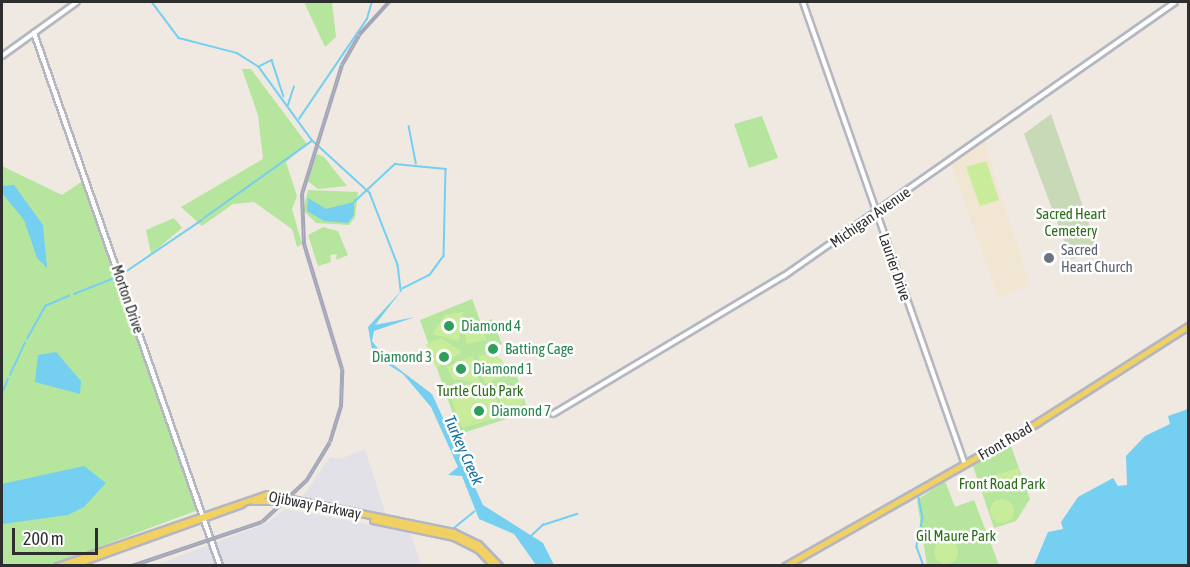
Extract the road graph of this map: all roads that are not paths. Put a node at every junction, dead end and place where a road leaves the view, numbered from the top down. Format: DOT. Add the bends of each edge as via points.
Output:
graph roads {
  1 [pos="77,2"];
  2 [pos="803,2"];
  3 [pos="1175,2"];
  4 [pos="34,33"];
  5 [pos="2,56"];
  6 [pos="876,213"];
  7 [pos="1188,326"];
  8 [pos="553,414"];
  9 [pos="965,464"];
  10 [pos="203,516"];
  11 [pos="57,566"];
  12 [pos="70,566"];
  13 [pos="220,566"];
  14 [pos="494,566"];
  15 [pos="499,566"];
  16 [pos="785,566"];
  1 -- 4 [label="street"];
  2 -- 6 [label="street, Laurier Drive"];
  3 -- 6 [label="street, Michigan Avenue"];
  4 -- 5 [label="street"];
  4 -- 10 [label="street, Morton Drive"];
  6 -- 8 [label="street, Michigan Avenue" via="784,276"];
  6 -- 9 [label="street, Laurier Drive"];
  7 -- 9 [label="main road, Front Road"];
  9 -- 16 [label="main road, Front Road"];
  10 -- 11 [label="main road, Ojibway Parkway"];
  10 -- 12 [label="main road, Ojibway Parkway"];
  10 -- 13 [label="street, Morton Drive"];
  10 -- 14 [label="main road, Ojibway Parkway" via="273,498 454,537 479,550"];
  10 -- 15 [label="main road, Ojibway Parkway" via="274,494 453,532 478,544"];
}
